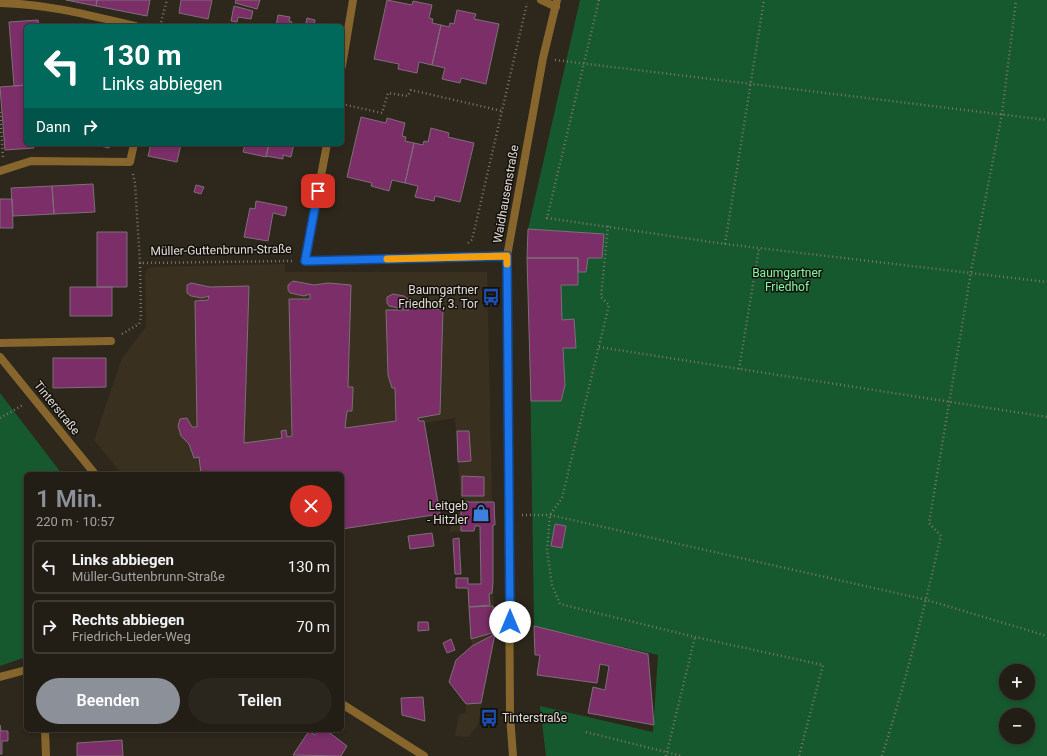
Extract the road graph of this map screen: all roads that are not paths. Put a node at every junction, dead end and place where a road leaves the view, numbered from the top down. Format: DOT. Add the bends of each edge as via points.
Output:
graph roads {
  1 [pos="353,0"];
  2 [pos="541,0"];
  3 [pos="0,3"];
  4 [pos="556,4"];
  5 [pos="127,24"];
  6 [pos="344,54"];
  7 [pos="134,146"];
  8 [pos="326,146"];
  9 [pos="2,171"];
  10 [pos="507,256"];
  11 [pos="111,341"];
  12 [pos="0,343"];
  13 [pos="0,356"];
  14 [pos="93,472"];
  15 [pos="24,671"];
  16 [pos="0,677"];
  17 [pos="344,705"];
  18 [pos="45,732"];
  19 [pos="46,756"];
  20 [pos="424,756"];
  21 [pos="513,756"];
  1 -- 6 [label="street"];
  2 -- 4 [label="street"];
  3 -- 5 [label="street" via="66,9"];
  4 -- 10 [label="street, Waidhausenstraße" via="543,58"];
  7 -- 9 [label="street" via="130,162 31,161"];
  8 -- 10 [label="street, Müller-Guttenbrunn-Straße" via="305,261"];
  10 -- 21 [label="street, Waidhausenstraße" via="510,715"];
  11 -- 12 [label="street"];
  13 -- 14 [label="street, Tinterstraße"];
  15 -- 16 [label="street"];
  17 -- 20 [label="street"];
  18 -- 19 [label="street"];
}
